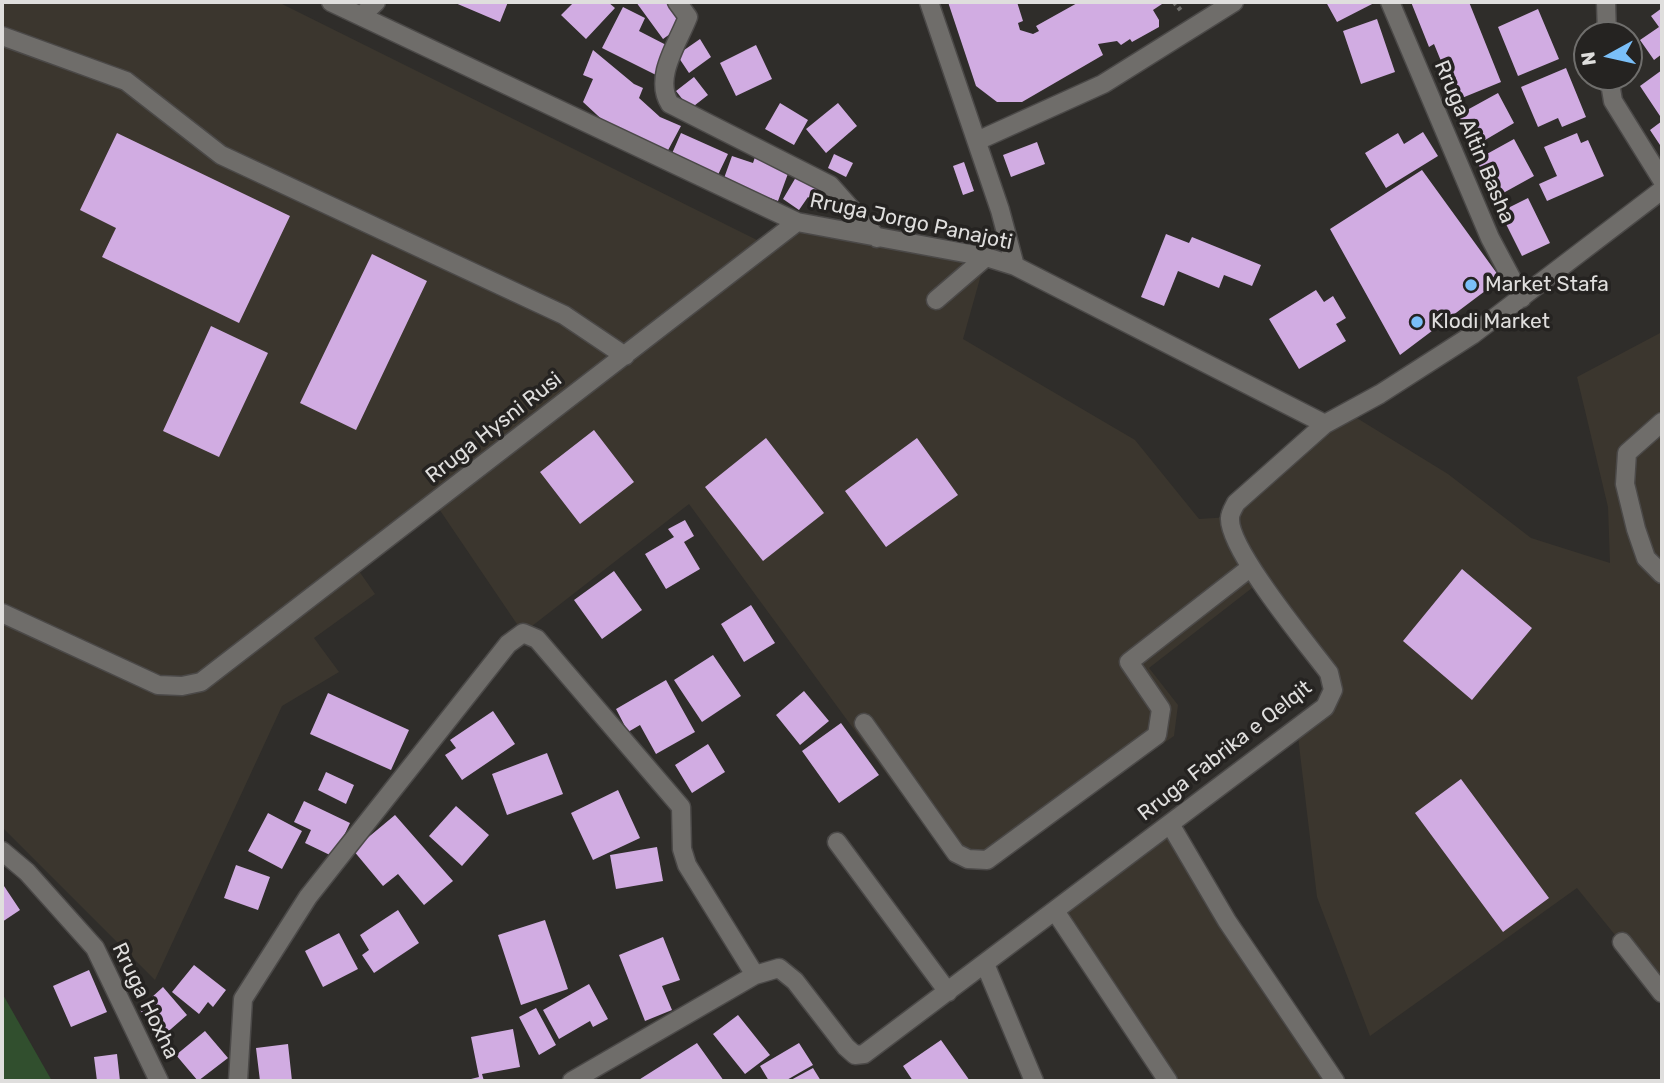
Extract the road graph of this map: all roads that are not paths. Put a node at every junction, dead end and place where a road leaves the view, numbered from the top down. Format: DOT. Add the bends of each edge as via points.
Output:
graph roads {
  1 [pos="331,2"];
  2 [pos="376,2"];
  3 [pos="677,2"];
  4 [pos="929,2"];
  5 [pos="1234,2"];
  6 [pos="1390,2"];
  7 [pos="1606,2"];
  8 [pos="362,16"];
  9 [pos="1607,21"];
  10 [pos="2,36"];
  11 [pos="1611,91"];
  12 [pos="977,141"];
  13 [pos="1662,180"];
  14 [pos="1662,190"];
  15 [pos="797,222"];
  16 [pos="877,238"];
  17 [pos="986,257"];
  18 [pos="1015,266"];
  19 [pos="1522,298"];
  20 [pos="936,300"];
  21 [pos="625,356"];
  22 [pos="1662,422"];
  23 [pos="1325,424"];
  24 [pos="1251,567"];
  25 [pos="1662,574"];
  26 [pos="2,613"];
  27 [pos="864,723"];
  28 [pos="1170,824"];
  29 [pos="837,842"];
  30 [pos="2,851"];
  31 [pos="1055,911"];
  32 [pos="1622,942"];
  33 [pos="985,964"];
  34 [pos="755,975"];
  35 [pos="948,992"];
  36 [pos="1662,993"];
  37 [pos="159,1081"];
  38 [pos="238,1081"];
  39 [pos="572,1081"];
  40 [pos="1034,1081"];
  41 [pos="1168,1081"];
  42 [pos="1335,1081"];
  1 -- 8 [label="street, Rruga Jorgo Panajoti"];
  2 -- 8 [label="street"];
  3 -- 16 [label="street" via="688,17 663,80 670,104 830,186"];
  4 -- 12 [label="street"];
  5 -- 12 [label="street" via="1103,84"];
  6 -- 19 [label="street, Rruga Altin Basha" via="1490,238"];
  7 -- 9 [label="street"];
  8 -- 15 [label="street, Rruga Jorgo Panajoti"];
  10 -- 21 [label="street" via="126,81 221,155 564,314"];
  11 -- 13 [label="street"];
  12 -- 18 [label="street"];
  14 -- 19 [label="street, Rruga Fabrika e Qelqit"];
  15 -- 16 [label="street, Rruga Jorgo Panajoti"];
  15 -- 21 [label="street, Rruga Hysni Rusi"];
  16 -- 17 [label="street, Rruga Jorgo Panajoti"];
  17 -- 18 [label="street, Rruga Jorgo Panajoti"];
  17 -- 20 [label="street"];
  18 -- 23 [label="street, Rruga Jorgo Panajoti"];
  19 -- 23 [label="street, Rruga Fabrika e Qelqit" via="1414,373"];
  21 -- 26 [label="street, Rruga Hysni Rusi" via="201,682 158,685"];
  22 -- 25 [label="street" via="1627,453 1625,484 1646,558"];
  23 -- 24 [label="street, Rruga Fabrika e Qelqit" via="1236,503 1230,517 1233,535"];
  24 -- 27 [label="street" via="1129,663 1161,709 1157,735 987,860 956,853"];
  24 -- 28 [label="street, Rruga Fabrika e Qelqit" via="1329,673 1334,690 1331,699"];
  28 -- 31 [label="street, Rruga Fabrika e Qelqit"];
  28 -- 42 [label="street" via="1227,921"];
  29 -- 35 [label="street"];
  30 -- 37 [label="street, Rruga Hoxha" via="27,872 95,948"];
  31 -- 33 [label="street, Rruga Fabrika e Qelqit"];
  31 -- 41 [label="street"];
  32 -- 36 [label="street"];
  33 -- 35 [label="street, Rruga Fabrika e Qelqit"];
  33 -- 40 [label="street"];
  34 -- 35 [label="street, Rruga Fabrika e Qelqit" via="779,968 787,973 855,1055 871,1051"];
  34 -- 38 [label="street" via="687,865 681,807 537,639 523,633 508,644 286,931 243,999"];
  34 -- 39 [label="street, Rruga Fabrika e Qelqit"];
}
